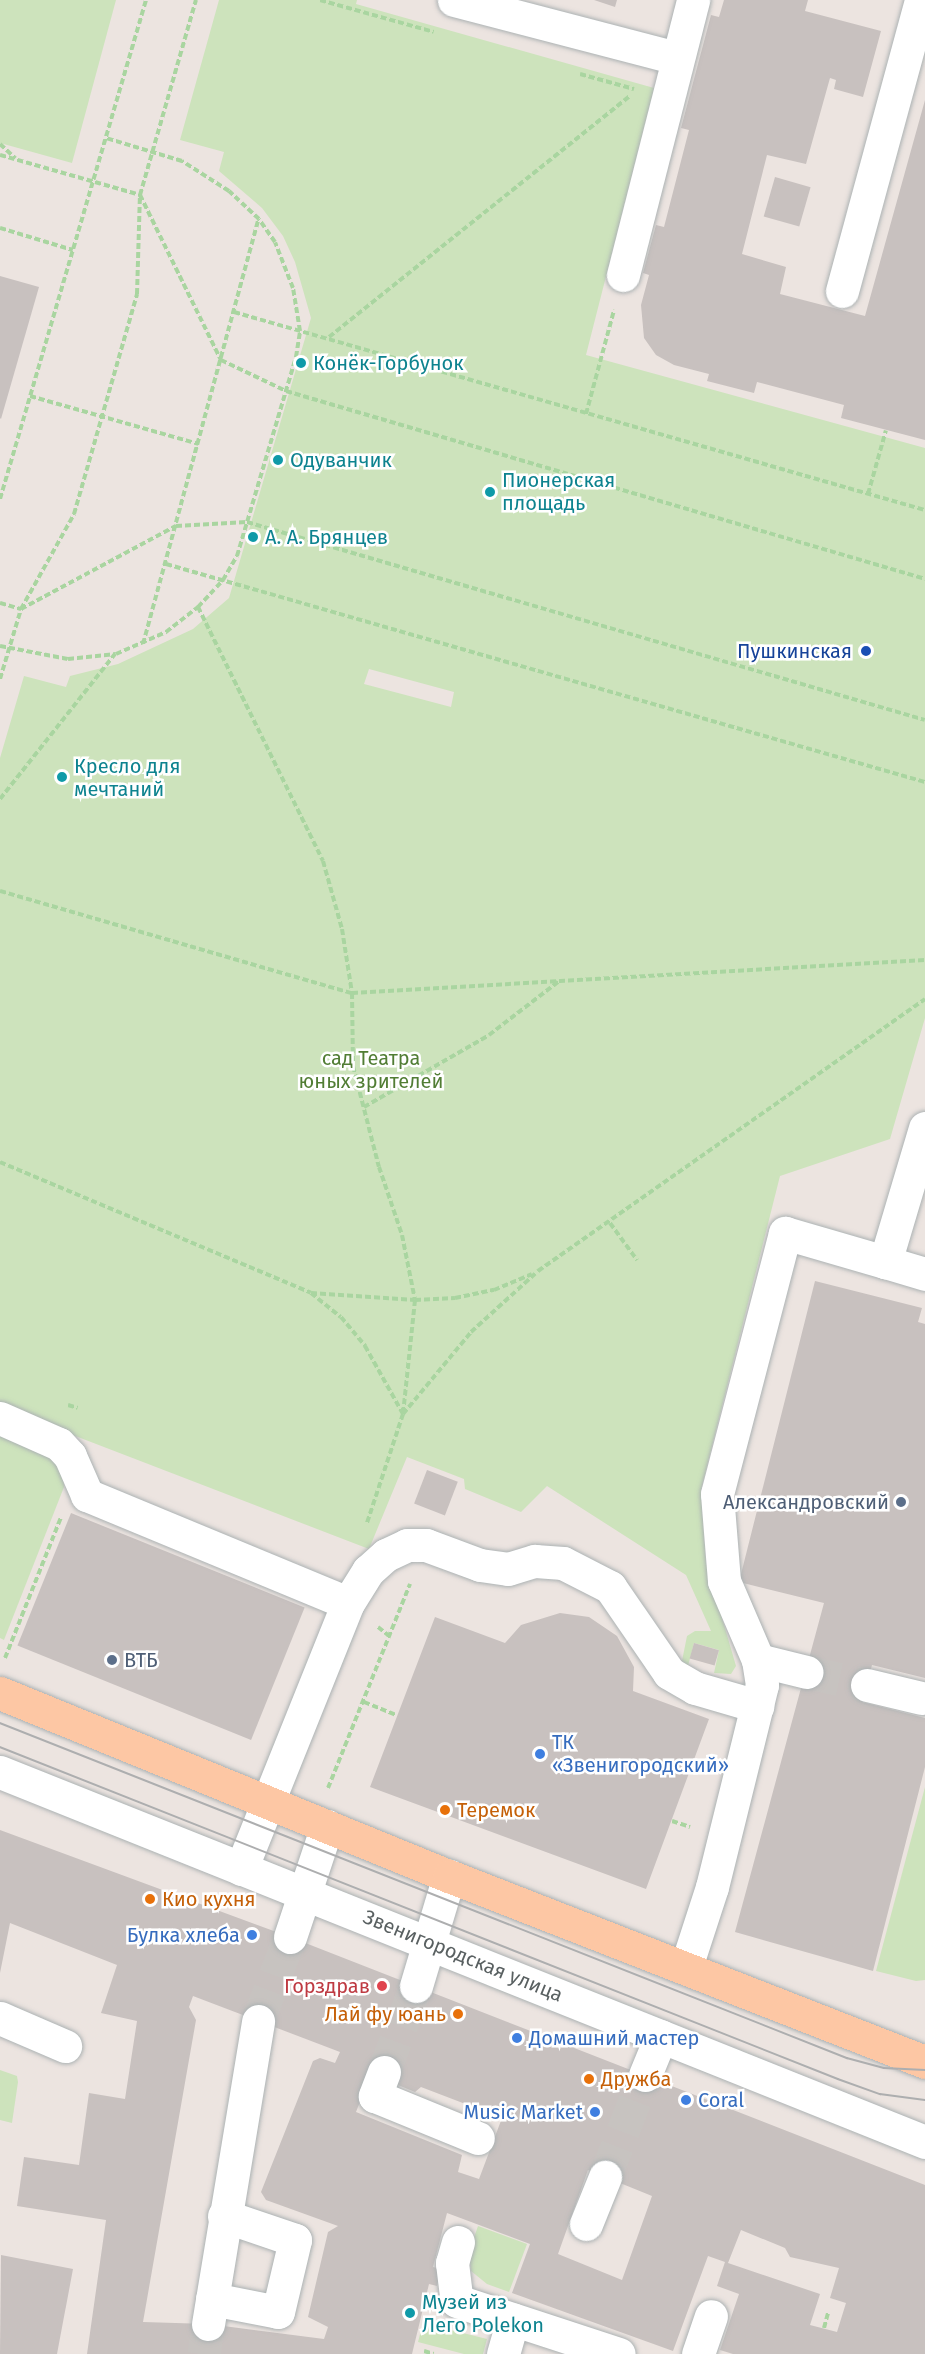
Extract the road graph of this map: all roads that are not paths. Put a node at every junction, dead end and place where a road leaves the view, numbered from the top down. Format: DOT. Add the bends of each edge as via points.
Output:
graph roads {
  1 [pos="693,0"];
  2 [pos="921,0"];
  3 [pos="474,3"];
  4 [pos="677,58"];
  5 [pos="623,274"];
  6 [pos="842,291"];
  7 [pos="925,1128"];
  8 [pos="885,1262"];
  9 [pos="925,1274"];
  10 [pos="0,1418"];
  11 [pos="348,1603"];
  12 [pos="758,1660"];
  13 [pos="807,1672"];
  14 [pos="867,1685"];
  15 [pos="0,1693"];
  16 [pos="921,1698"];
  17 [pos="757,1706"];
  18 [pos="0,1772"];
  19 [pos="266,1800"];
  20 [pos="327,1826"];
  21 [pos="241,1869"];
  22 [pos="449,1876"];
  23 [pos="304,1893"];
  24 [pos="290,1937"];
  25 [pos="430,1943"];
  26 [pos="686,1967"];
  27 [pos="416,1986"];
  28 [pos="0,2018"];
  29 [pos="258,2021"];
  30 [pos="661,2036"];
  31 [pos="65,2046"];
  32 [pos="925,2062"];
  33 [pos="384,2072"];
  34 [pos="645,2075"];
  35 [pos="477,2138"];
  36 [pos="925,2142"];
  37 [pos="605,2177"];
  38 [pos="224,2216"];
  39 [pos="586,2224"];
  40 [pos="458,2242"];
  41 [pos="711,2316"];
  42 [pos="513,2319"];
  43 [pos="503,2354"];
  44 [pos="619,2354"];
  45 [pos="698,2354"];
  1 -- 4 [label="street"];
  2 -- 6 [label="street"];
  3 -- 4 [label="street"];
  4 -- 5 [label="street"];
  7 -- 8 [label="street"];
  8 -- 9 [label="street"];
  8 -- 12 [label="street" via="784,1233 717,1494 724,1581"];
  10 -- 11 [label="street" via="59,1444 70,1456 87,1495"];
  11 -- 17 [label="street" via="368,1571 407,1545 426,1545 480,1565 508,1569 534,1562 563,1563 610,1587 669,1673 695,1688"];
  11 -- 19 [label="street"];
  12 -- 13 [label="street"];
  12 -- 17 [label="street" via="762,1685"];
  14 -- 16 [label="street"];
  15 -- 19 [label="main road"];
  17 -- 26 [label="street" via="712,1887"];
  18 -- 21 [label="street, Звенигородская улица"];
  19 -- 20 [label="main road"];
  19 -- 21 [label="street"];
  20 -- 22 [label="main road"];
  20 -- 23 [label="street"];
  21 -- 23 [label="street, Звенигородская улица"];
  22 -- 25 [label="street"];
  22 -- 26 [label="main road"];
  23 -- 24 [label="street"];
  23 -- 25 [label="street, Звенигородская улица"];
  25 -- 27 [label="street"];
  25 -- 30 [label="street, Звенигородская улица"];
  26 -- 32 [label="main road"];
  28 -- 31 [label="street"];
  29 -- 38 [label="street"];
  30 -- 34 [label="street"];
  30 -- 36 [label="street, Звенигородская улица"];
  33 -- 35 [label="street" via="375,2096"];
  37 -- 39 [label="street"];
  38 -- 38 [label="street" via="295,2240 278,2312 210,2311"];
  40 -- 42 [label="street" via="452,2263 457,2301"];
  41 -- 45 [label="street"];
  42 -- 43 [label="street"];
  42 -- 44 [label="street"];
}
